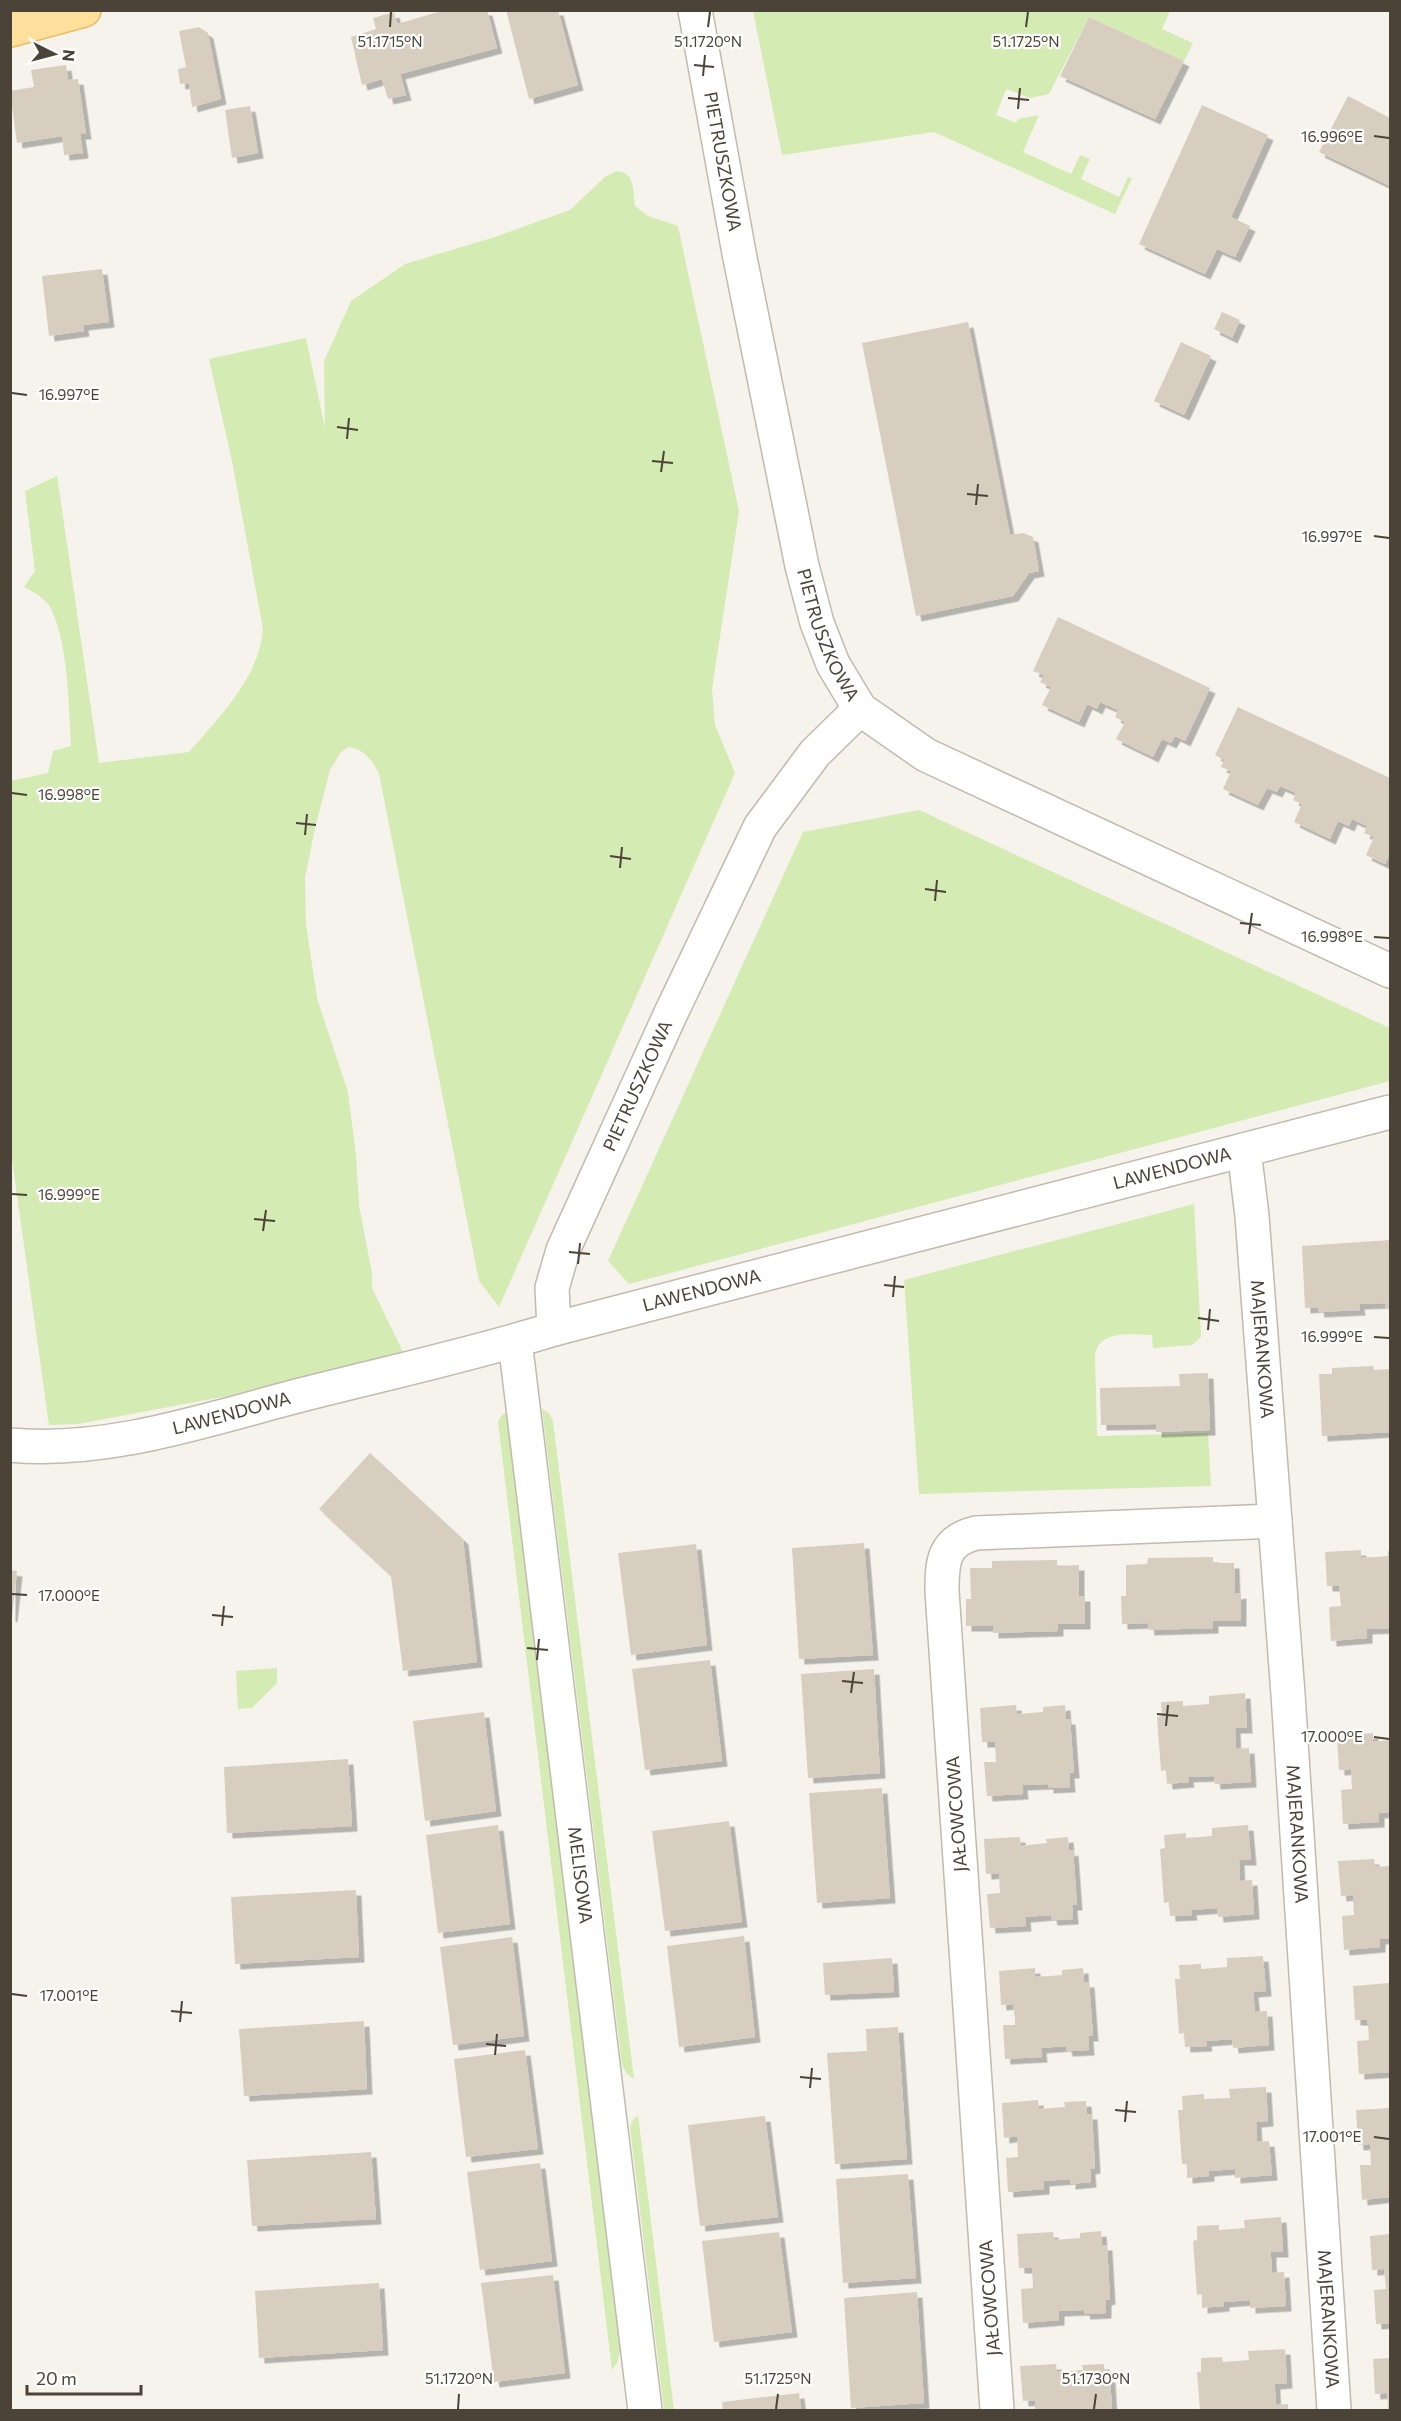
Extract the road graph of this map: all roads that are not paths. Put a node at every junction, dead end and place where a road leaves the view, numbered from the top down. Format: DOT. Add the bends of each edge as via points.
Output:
graph roads {
  1 [pos="84,10"];
  2 [pos="695,10"];
  3 [pos="10,30"];
  4 [pos="860,709"];
  5 [pos="1390,971"];
  6 [pos="1390,1112"];
  7 [pos="1244,1150"];
  8 [pos="554,1329"];
  9 [pos="515,1341"];
  10 [pos="10,1445"];
  11 [pos="1275,1521"];
  12 [pos="645,2410"];
  13 [pos="997,2410"];
  14 [pos="1335,2410"];
  1 -- 3 [label="main road"];
  2 -- 4 [label="street, PIETRUSZKOWA" via="802,566 833,664"];
  4 -- 5 [label="street" via="926,755"];
  4 -- 8 [label="street, PIETRUSZKOWA" via="815,753 760,826 563,1250 552,1288"];
  6 -- 7 [label="street, LAWENDOWA"];
  7 -- 8 [label="street, LAWENDOWA"];
  7 -- 11 [label="street, MAJERANKOWA"];
  8 -- 9 [label="street, LAWENDOWA"];
  9 -- 10 [label="street, LAWENDOWA" via="144,1434 36,1448"];
  9 -- 12 [label="street, MELISOWA"];
  11 -- 13 [label="street, JAŁOWCOWA" via="976,1533 962,1536 946,1554 942,1591"];
  11 -- 14 [label="street, MAJERANKOWA"];
}
